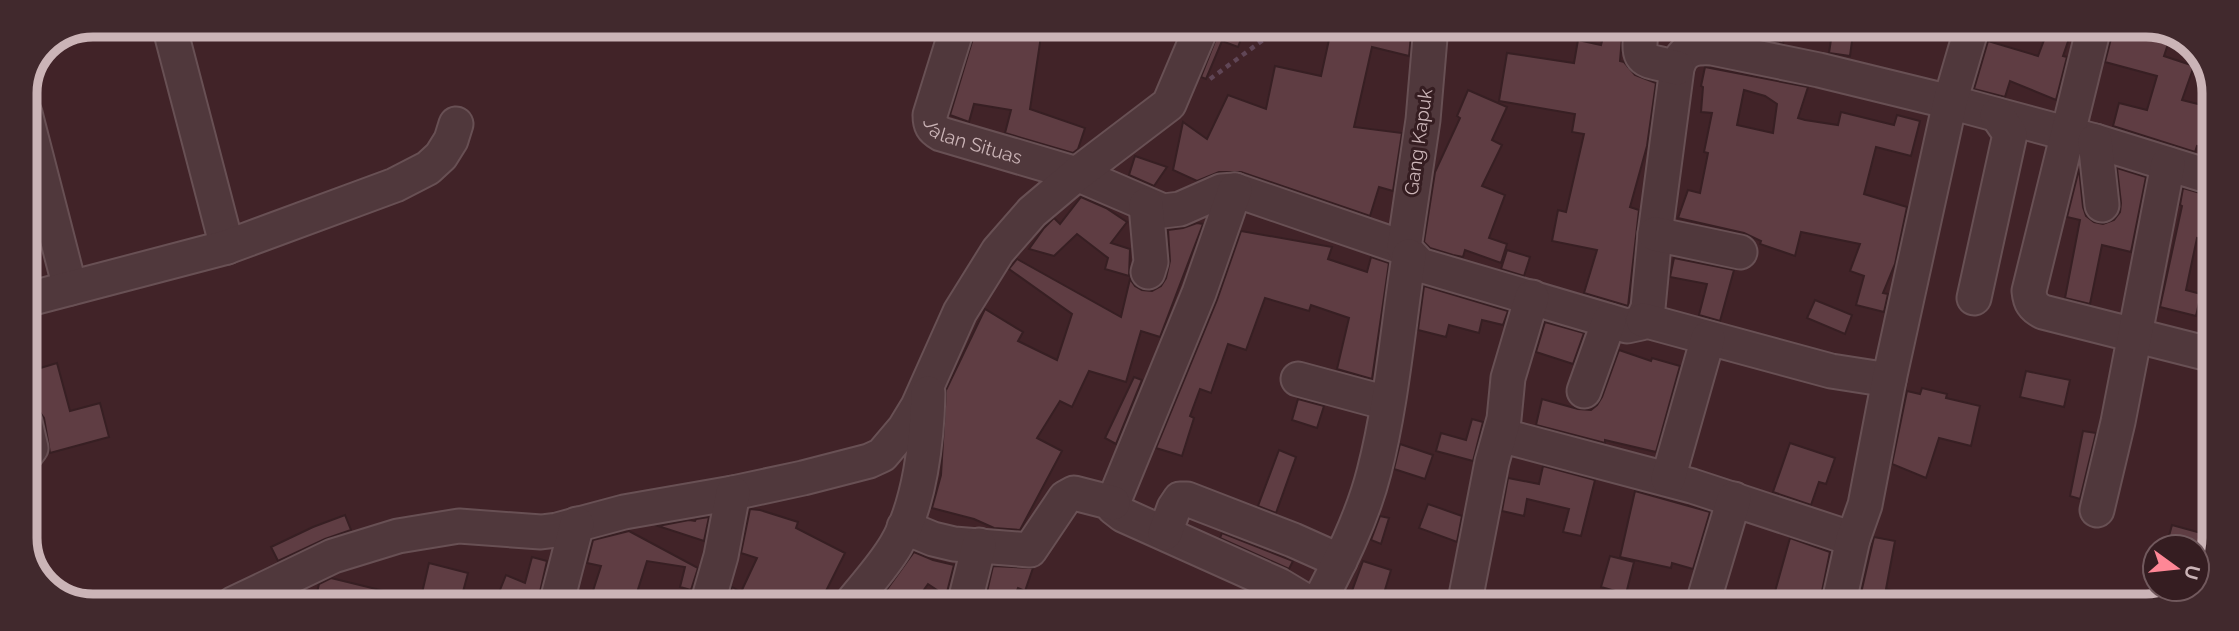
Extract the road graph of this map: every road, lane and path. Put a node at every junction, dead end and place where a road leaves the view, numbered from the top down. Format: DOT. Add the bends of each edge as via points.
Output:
graph roads {
  1 [pos="172,37"];
  2 [pos="954,37"];
  3 [pos="1197,37"];
  4 [pos="1268,37"];
  5 [pos="1430,37"];
  6 [pos="1641,37"];
  7 [pos="1969,37"];
  8 [pos="2093,37"];
  9 [pos="1677,68"];
  10 [pos="1950,102"];
  11 [pos="1169,104"];
  12 [pos="1997,115"];
  13 [pos="456,124"];
  14 [pos="2081,137"];
  15 [pos="37,162"];
  16 [pos="2168,164"];
  17 [pos="1077,174"];
  18 [pos="2202,174"];
  19 [pos="1235,190"];
  20 [pos="1146,205"];
  21 [pos="2102,205"];
  22 [pos="1655,233"];
  23 [pos="227,247"];
  24 [pos="1406,252"];
  25 [pos="1740,252"];
  26 [pos="1148,272"];
  27 [pos="70,288"];
  28 [pos="37,297"];
  29 [pos="1532,297"];
  30 [pos="1974,298"];
  31 [pos="1643,320"];
  32 [pos="1609,321"];
  33 [pos="2134,335"];
  34 [pos="1708,338"];
  35 [pos="2202,352"];
  36 [pos="1298,379"];
  37 [pos="1889,380"];
  38 [pos="928,381"];
  39 [pos="1584,391"];
  40 [pos="1387,402"];
  41 [pos="1500,435"];
  42 [pos="1668,479"];
  43 [pos="733,493"];
  44 [pos="1734,499"];
  45 [pos="1113,503"];
  46 [pos="2097,510"];
  47 [pos="577,524"];
  48 [pos="904,527"];
  49 [pos="1165,533"];
  50 [pos="1853,539"];
  51 [pos="979,545"];
  52 [pos="1340,561"];
  53 [pos="254,594"];
  54 [pos="559,594"];
  55 [pos="710,594"];
  56 [pos="859,594"];
  57 [pos="967,594"];
  58 [pos="1295,594"];
  59 [pos="1322,594"];
  60 [pos="1466,594"];
  61 [pos="1706,594"];
  62 [pos="1841,594"];
  1 -- 23 [label="street"];
  2 -- 17 [label="street, Jalan Situas" via="930,115 934,130"];
  3 -- 11 [label="street"];
  4 -- 11 [label="path"];
  5 -- 24 [label="street, Gang Kapuk"];
  6 -- 9 [label="street" via="1639,50 1644,59"];
  7 -- 10 [label="street"];
  8 -- 14 [label="street"];
  9 -- 10 [label="street" via="1686,52 1712,48"];
  9 -- 22 [label="street"];
  10 -- 12 [label="street"];
  10 -- 37 [label="street"];
  11 -- 17 [label="street"];
  12 -- 14 [label="street"];
  12 -- 30 [label="street" via="2010,134"];
  13 -- 23 [label="street" via="441,156 396,185"];
  14 -- 16 [label="street"];
  14 -- 21 [label="street"];
  14 -- 33 [label="street" via="2029,291 2030,301 2043,312"];
  15 -- 27 [label="street"];
  16 -- 18 [label="street"];
  16 -- 33 [label="street"];
  17 -- 20 [label="street"];
  17 -- 38 [label="street" via="1032,212 998,251 960,312"];
  19 -- 20 [label="street" via="1171,211"];
  19 -- 24 [label="street"];
  19 -- 45 [label="street" via="1199,293"];
  20 -- 26 [label="street"];
  22 -- 25 [label="street"];
  22 -- 31 [label="street"];
  23 -- 27 [label="street"];
  24 -- 29 [label="street" via="1431,269"];
  24 -- 40 [label="street, Gang Kapuk"];
  27 -- 28 [label="street"];
  29 -- 32 [label="street"];
  29 -- 41 [label="street" via="1508,378"];
  31 -- 32 [label="street" via="1632,326"];
  31 -- 34 [label="street"];
  32 -- 39 [label="street"];
  33 -- 35 [label="street"];
  33 -- 46 [label="street"];
  34 -- 37 [label="street" via="1831,371"];
  34 -- 42 [label="street"];
  36 -- 40 [label="street"];
  37 -- 50 [label="street" via="1865,505"];
  38 -- 43 [label="street" via="904,429 882,455"];
  38 -- 48 [label="street" via="923,457"];
  40 -- 52 [label="street, Gang Kapuk" via="1374,472"];
  41 -- 42 [label="street"];
  41 -- 60 [label="street"];
  42 -- 44 [label="street"];
  43 -- 47 [label="street"];
  43 -- 55 [label="street"];
  44 -- 50 [label="street"];
  44 -- 61 [label="street"];
  45 -- 49 [label="street" via="1123,515"];
  45 -- 51 [label="street" via="1074,493 1065,498 1030,550"];
  47 -- 53 [label="street" via="541,532 459,526 398,536 334,556"];
  47 -- 54 [label="street"];
  48 -- 51 [label="street" via="946,542"];
  48 -- 56 [label="street" via="897,544"];
  49 -- 52 [label="street" via="1180,499 1187,499"];
  49 -- 58 [label="street"];
  50 -- 62 [label="street"];
  51 -- 57 [label="street"];
  52 -- 59 [label="street, Gang Kapuk"];
}
